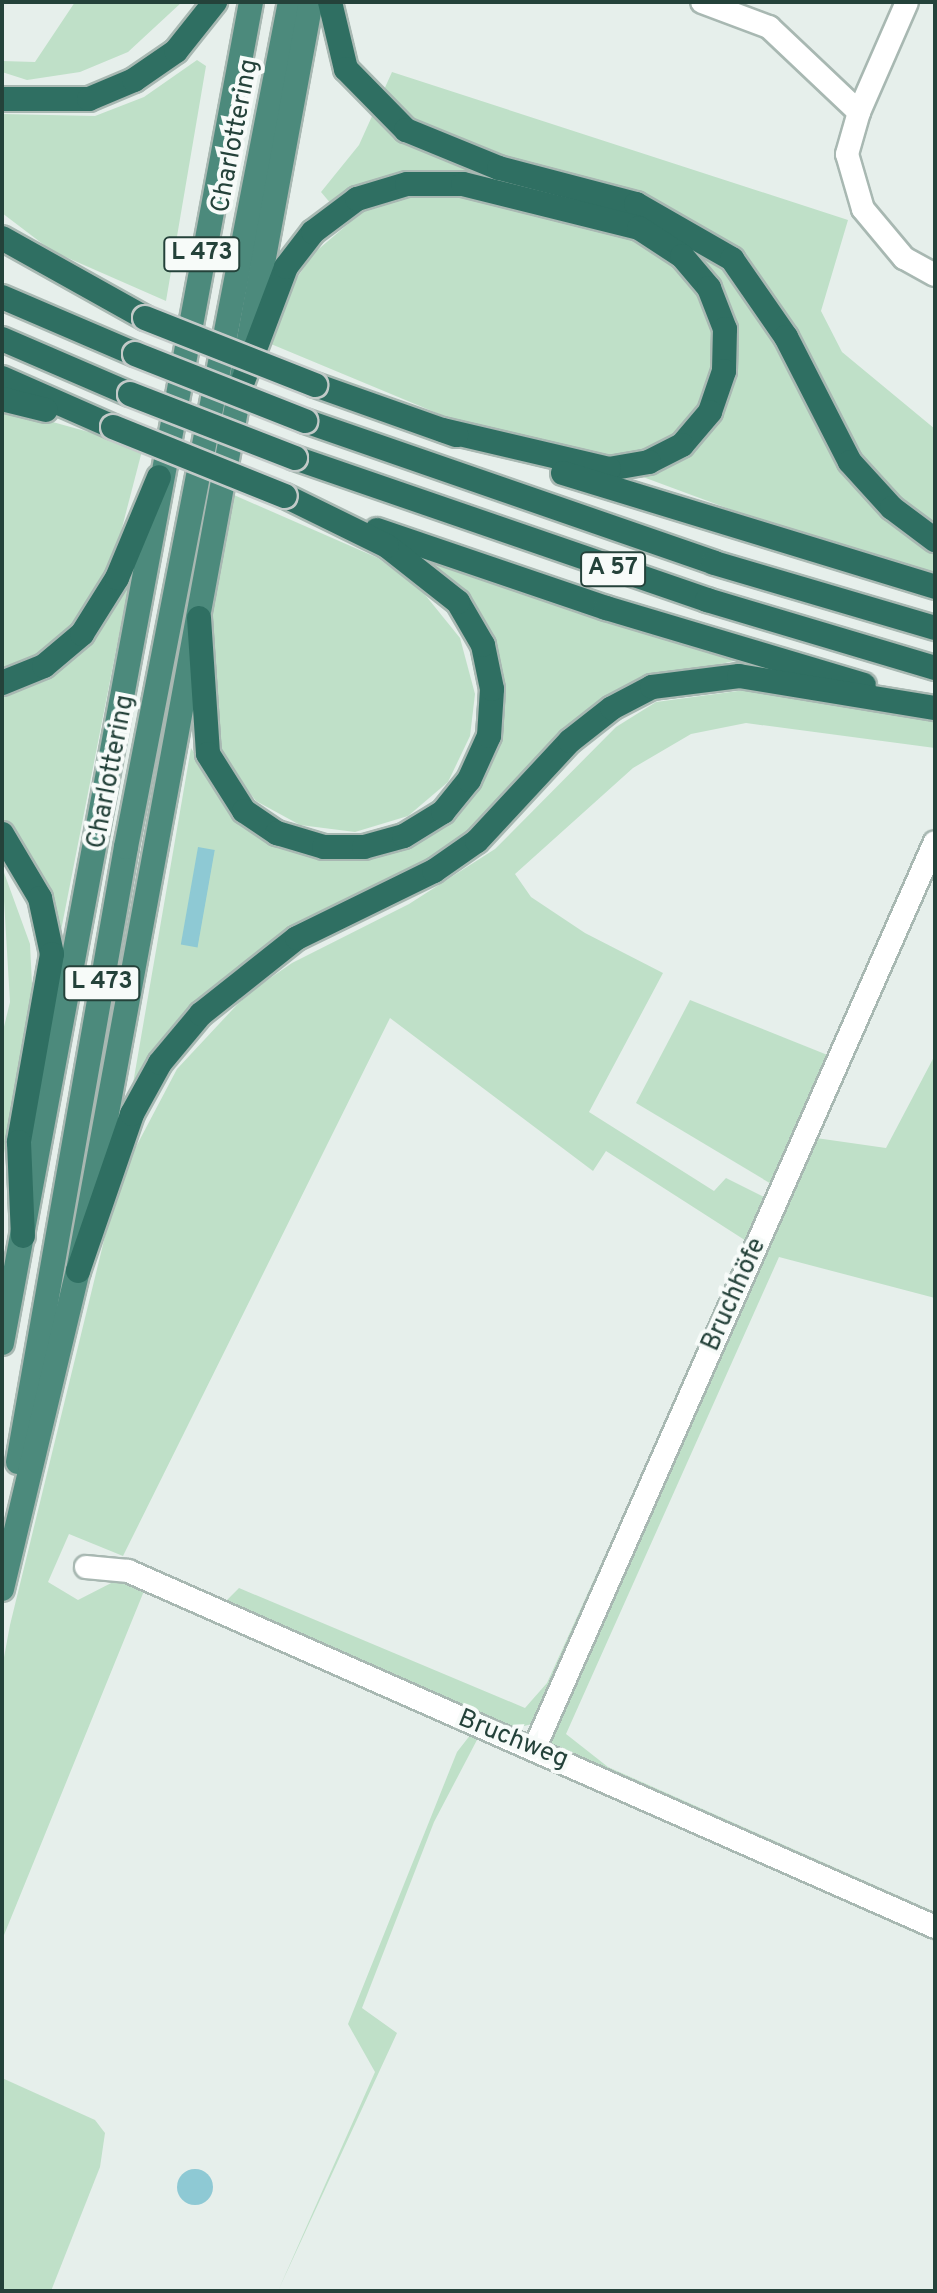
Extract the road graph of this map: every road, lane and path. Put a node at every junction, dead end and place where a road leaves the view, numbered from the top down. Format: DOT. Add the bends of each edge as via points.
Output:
graph roads {
  1 [pos="215,2"];
  2 [pos="251,2"];
  3 [pos="290,2"];
  4 [pos="311,2"];
  5 [pos="330,2"];
  6 [pos="702,2"];
  7 [pos="907,2"];
  8 [pos="2,99"];
  9 [pos="859,112"];
  10 [pos="2,238"];
  11 [pos="2,257"];
  12 [pos="935,275"];
  13 [pos="2,297"];
  14 [pos="145,318"];
  15 [pos="2,339"];
  16 [pos="2,378"];
  17 [pos="243,381"];
  18 [pos="2,399"];
  19 [pos="113,427"];
  20 [pos="443,430"];
  21 [pos="159,477"];
  22 [pos="285,496"];
  23 [pos="935,540"];
  24 [pos="935,587"];
  25 [pos="199,618"];
  26 [pos="935,628"];
  27 [pos="935,668"];
  28 [pos="2,683"];
  29 [pos="935,707"];
  30 [pos="2,834"];
  31 [pos="935,842"];
  32 [pos="23,1236"];
  33 [pos="78,1271"];
  34 [pos="2,1343"];
  35 [pos="2,1555"];
  36 [pos="86,1567"];
  37 [pos="2,1589"];
  38 [pos="535,1747"];
  39 [pos="935,1927"];
  1 -- 8 [label="highway" via="176,51 134,80 89,99"];
  2 -- 21 [label="highway, Charlottering / L 473"];
  3 -- 35 [label="highway, Charlottering / L 473" via="126,847"];
  4 -- 17 [label="highway"];
  5 -- 23 [label="highway" via="346,69 406,130 499,168 636,204 732,259 786,337 850,462 892,508"];
  6 -- 9 [label="street" via="769,27 810,58"];
  7 -- 9 [label="street"];
  9 -- 12 [label="street" via="847,154 863,209 904,258"];
  10 -- 14 [label="highway"];
  11 -- 14 [label="highway"];
  13 -- 26 [label="highway, A 57, bridge" via="305,421 714,563"];
  14 -- 20 [label="highway, bridge"];
  15 -- 27 [label="highway, A 57, bridge" via="295,458 692,595"];
  16 -- 19 [label="highway"];
  17 -- 20 [label="highway" via="286,267 313,232 357,199 407,184 463,184 639,228 682,256 709,288 725,329 724,371 710,412 682,445 609,469"];
  17 -- 25 [label="highway"];
  18 -- 19 [label="highway"];
  19 -- 22 [label="highway, bridge"];
  20 -- 24 [label="highway" via="621,494"];
  21 -- 28 [label="highway" via="117,578 82,634 44,666"];
  21 -- 32 [label="highway, Charlottering / L 473"];
  22 -- 25 [label="highway" via="387,546 458,602 483,645 492,689 489,736 469,780 443,812 404,836 364,847 324,847 277,833 244,811 208,754"];
  22 -- 29 [label="highway" via="593,604"];
  25 -- 33 [label="highway"];
  29 -- 33 [label="highway" via="739,676 652,687 612,708 570,741 477,841 434,871 297,938 201,1014 160,1063 132,1114"];
  30 -- 32 [label="highway" via="40,898 52,954 19,1142"];
  31 -- 38 [label="street, Bruchhöfe"];
  32 -- 34 [label="highway, Charlottering / L 473"];
  33 -- 37 [label="highway"];
  36 -- 38 [label="street, Bruchweg" via="128,1571"];
  38 -- 39 [label="street, Bruchweg"];
}
